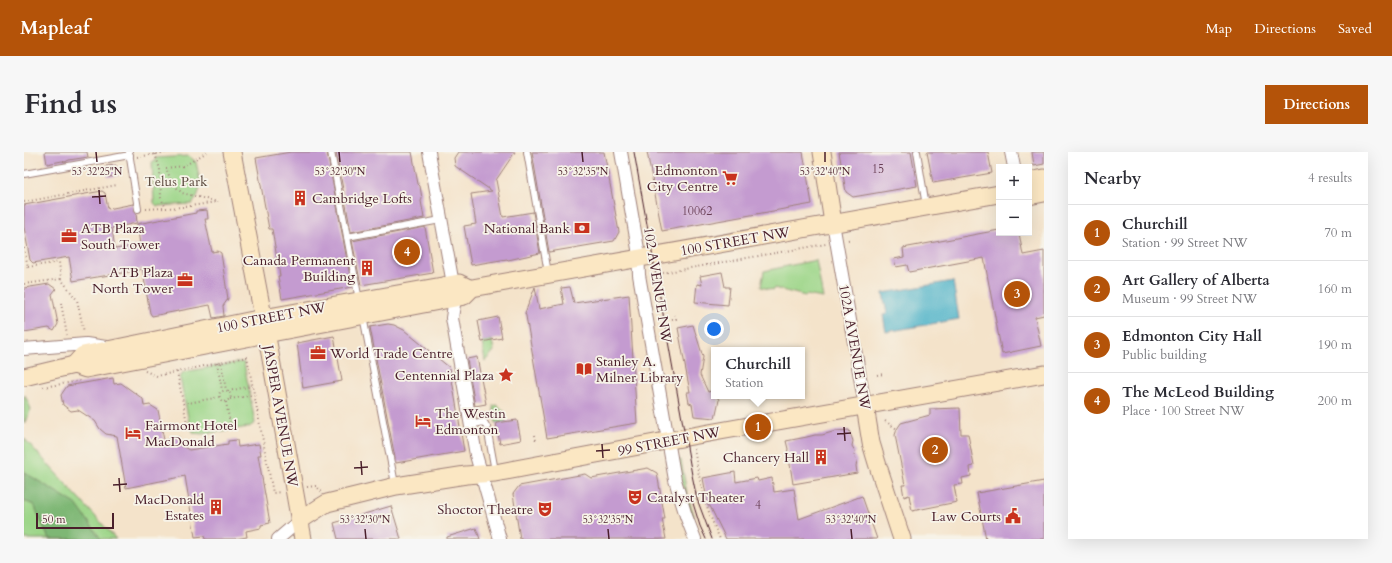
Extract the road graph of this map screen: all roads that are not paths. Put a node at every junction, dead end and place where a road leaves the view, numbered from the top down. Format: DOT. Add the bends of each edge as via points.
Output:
graph roads {
  1 [pos="232,152"];
  2 [pos="331,152"];
  3 [pos="429,152"];
  4 [pos="527,152"];
  5 [pos="621,152"];
  6 [pos="822,152"];
  7 [pos="916,152"];
  8 [pos="1011,152"];
  9 [pos="130,154"];
  10 [pos="1013,164"];
  11 [pos="24,174"];
  12 [pos="1044,178"];
  13 [pos="1032,180"];
  14 [pos="1044,193"];
  15 [pos="996,195"];
  16 [pos="1032,195"];
  17 [pos="927,207"];
  18 [pos="138,209"];
  19 [pos="441,220"];
  20 [pos="833,223"];
  21 [pos="347,237"];
  22 [pos="639,258"];
  23 [pos="548,274"];
  24 [pos="454,291"];
  25 [pos="361,308"];
  26 [pos="264,326"];
  27 [pos="117,348"];
  28 [pos="24,349"];
  29 [pos="74,365"];
  30 [pos="1044,374"];
  31 [pos="24,377"];
  32 [pos="865,406"];
  33 [pos="668,441"];
  34 [pos="488,473"];
  35 [pos="396,486"];
  36 [pos="299,522"];
  37 [pos="278,539"];
  38 [pos="302,539"];
  39 [pos="500,539"];
  40 [pos="695,539"];
  41 [pos="902,539"];
  1 -- 26 [label="main road, JASPER AVENUE NW"];
  2 -- 21 [label="lane"];
  3 -- 19 [label="street"];
  4 -- 23 [label="lane"];
  5 -- 22 [label="street, 102 AVENUE NW"];
  6 -- 20 [label="main road, 102A AVENUE NW"];
  7 -- 17 [label="lane"];
  8 -- 10 [label="street"];
  9 -- 11 [label="lane"];
  9 -- 18 [label="lane"];
  12 -- 13 [label="main road"];
  14 -- 16 [label="main road"];
  15 -- 17 [label="main road, 100 STREET NW"];
  17 -- 20 [label="main road, 100 STREET NW"];
  19 -- 21 [label="lane"];
  19 -- 24 [label="street"];
  20 -- 22 [label="main road, 100 STREET NW"];
  20 -- 32 [label="street, 102A AVENUE NW"];
  21 -- 25 [label="lane"];
  22 -- 23 [label="main road, 100 STREET NW"];
  22 -- 33 [label="street, 102 AVENUE NW"];
  23 -- 24 [label="main road, 100 STREET NW" via="471,288 459,283"];
  24 -- 25 [label="main road, 100 STREET NW"];
  24 -- 34 [label="street" via="452,318 470,425"];
  25 -- 26 [label="main road, 100 STREET NW"];
  25 -- 35 [label="lane"];
  26 -- 27 [label="main road, 100 STREET NW"];
  26 -- 29 [label="main road, 100 STREET NW" via="86,369"];
  26 -- 36 [label="main road, JASPER AVENUE NW"];
  27 -- 28 [label="street" via="86,344"];
  27 -- 29 [label="main road, 100 STREET NW" via="83,355"];
  29 -- 31 [label="main road, 100 STREET NW"];
  30 -- 32 [label="main road, 99 STREET NW"];
  32 -- 33 [label="main road, 99 STREET NW"];
  32 -- 41 [label="main road, 102A AVENUE NW" via="877,463"];
  33 -- 34 [label="main road, 99 STREET NW"];
  33 -- 40 [label="street, 102 AVENUE NW" via="677,486"];
  34 -- 35 [label="main road, 99 STREET NW"];
  34 -- 39 [label="street"];
  35 -- 36 [label="main road, 99 STREET NW" via="327,504"];
  36 -- 37 [label="street"];
  36 -- 38 [label="main road, JASPER AVENUE NW"];
}
